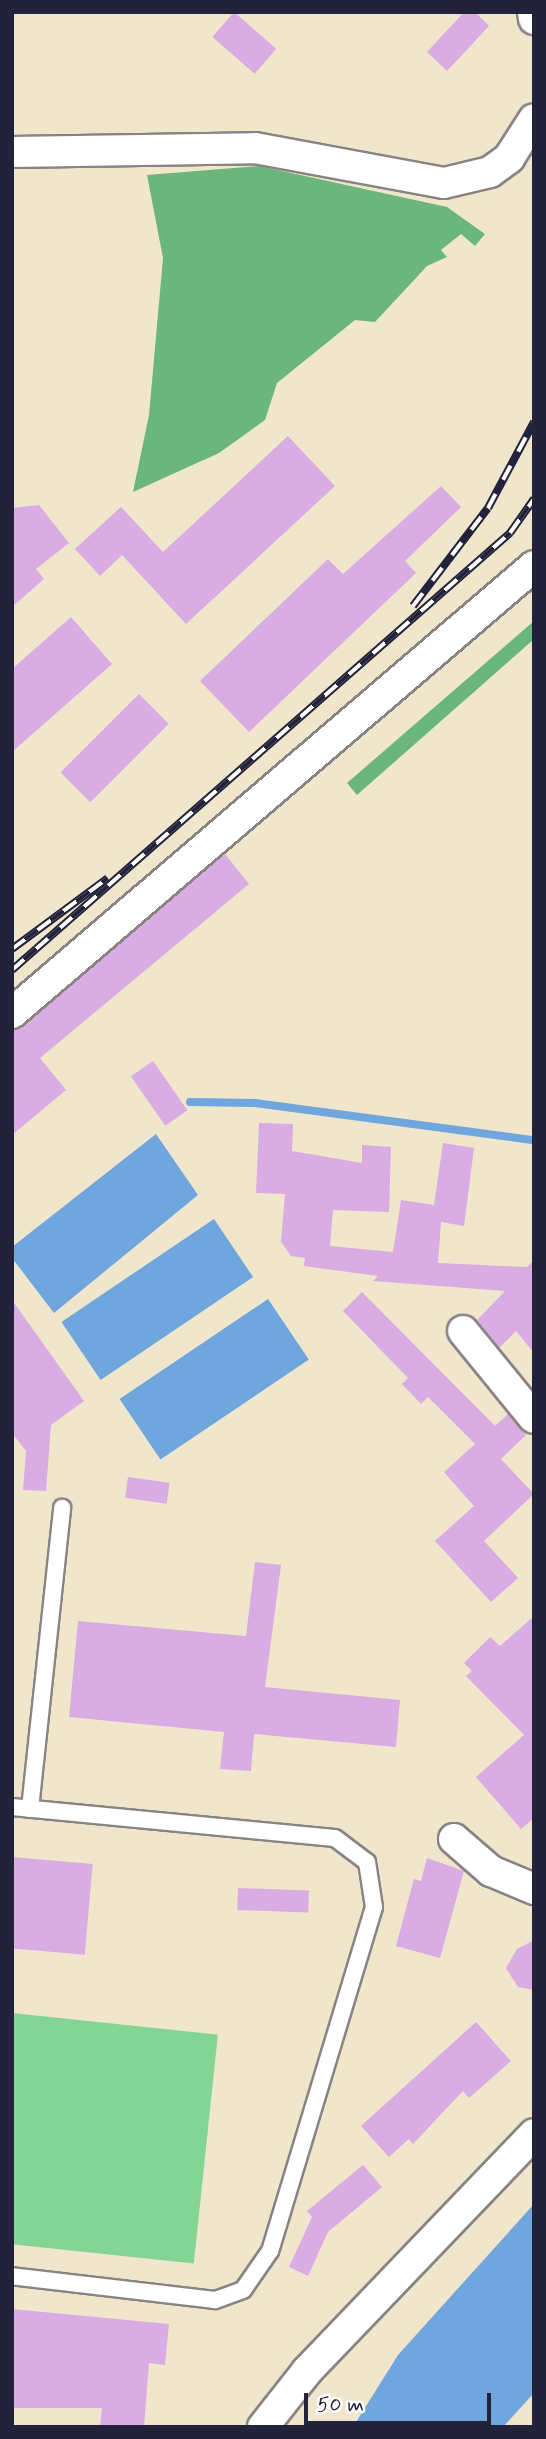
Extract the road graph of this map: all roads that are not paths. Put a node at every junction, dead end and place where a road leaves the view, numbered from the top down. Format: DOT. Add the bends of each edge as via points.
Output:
graph roads {
  1 [pos="533,12"];
  2 [pos="534,19"];
  3 [pos="534,118"];
  4 [pos="12,152"];
  5 [pos="534,566"];
  6 [pos="12,1013"];
  7 [pos="463,1331"];
  8 [pos="534,1418"];
  9 [pos="62,1508"];
  10 [pos="12,1807"];
  11 [pos="30,1809"];
  12 [pos="454,1839"];
  13 [pos="534,1889"];
  14 [pos="534,2134"];
  15 [pos="12,2276"];
  16 [pos="263,2427"];
  1 -- 2 [label="street"];
  3 -- 4 [label="street" via="529,136 490,172 444,183 246,147"];
  5 -- 6 [label="street"];
  7 -- 8 [label="street"];
  9 -- 11 [label="lane"];
  10 -- 11 [label="lane"];
  11 -- 15 [label="lane" via="335,1838 367,1862 374,1907 270,2251 243,2290 215,2300"];
  12 -- 13 [label="street" via="491,1871"];
  14 -- 16 [label="street" via="307,2371"];
}
